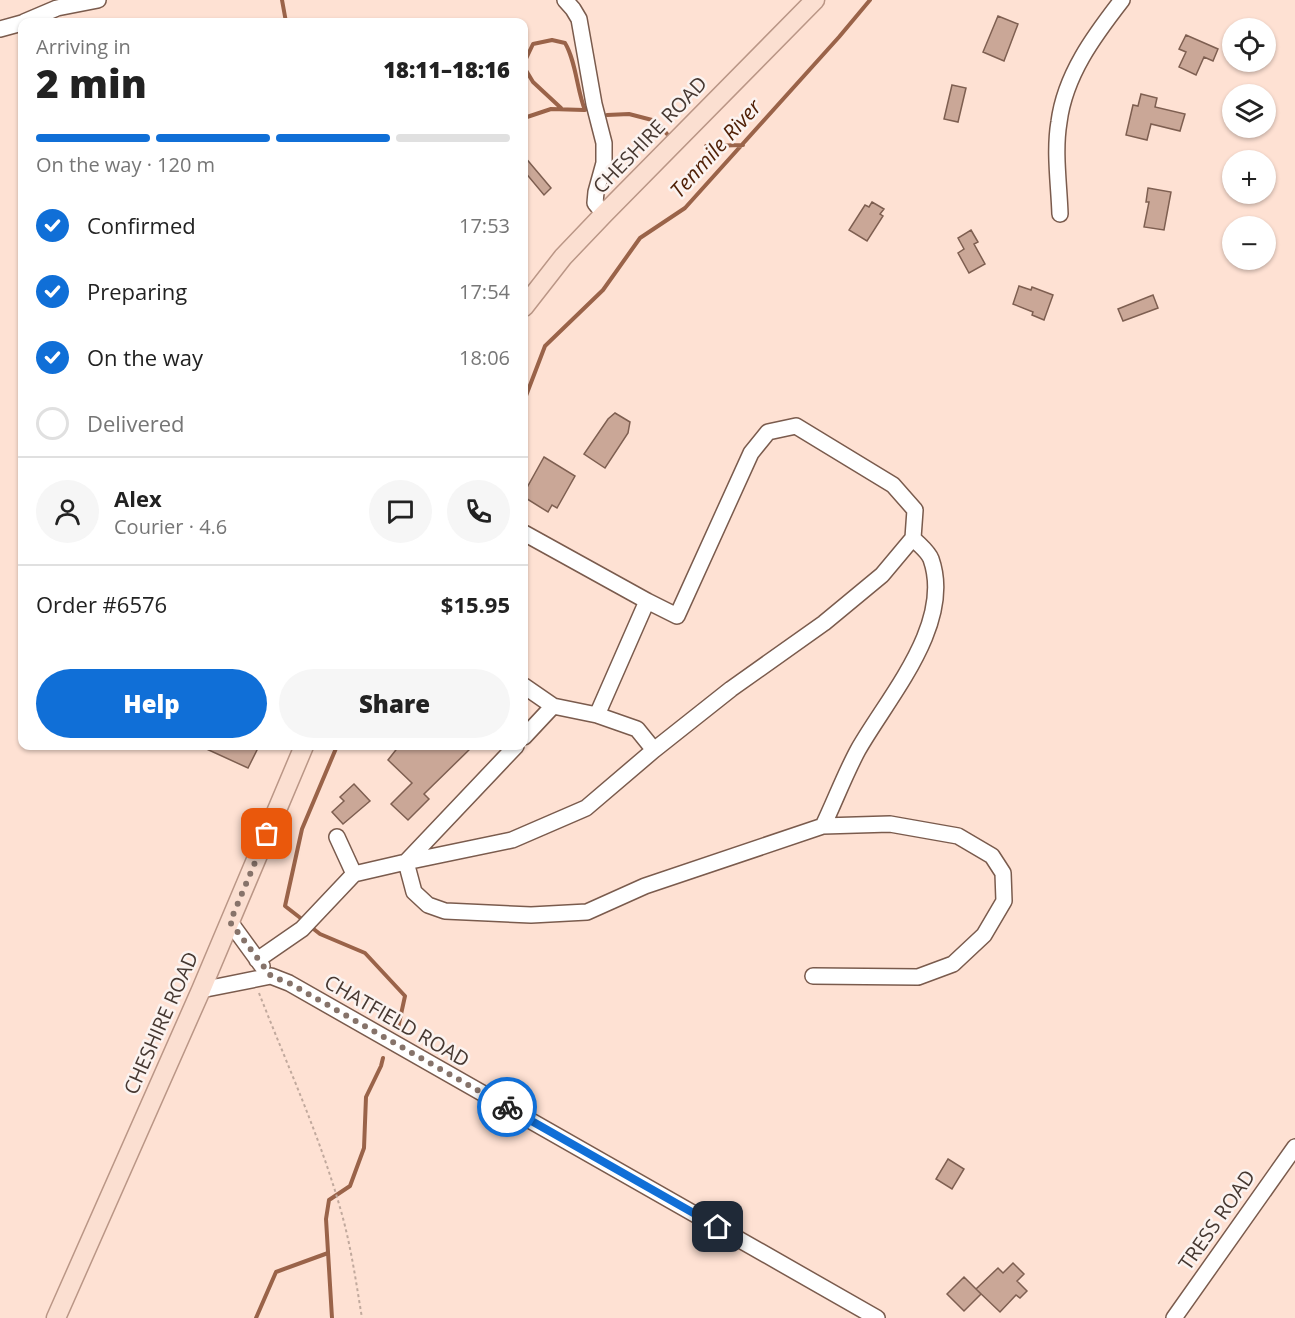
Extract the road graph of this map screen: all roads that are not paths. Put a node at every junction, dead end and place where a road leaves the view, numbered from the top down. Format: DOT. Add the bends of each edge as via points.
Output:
graph roads {
  1 [pos="98,0"];
  2 [pos="566,0"];
  3 [pos="816,0"];
  4 [pos="1122,0"];
  5 [pos="34,18"];
  6 [pos="18,24"];
  7 [pos="0,29"];
  8 [pos="604,214"];
  9 [pos="1060,214"];
  10 [pos="528,302"];
  11 [pos="528,535"];
  12 [pos="913,538"];
  13 [pos="647,601"];
  14 [pos="528,689"];
  15 [pos="553,706"];
  16 [pos="597,715"];
  17 [pos="528,733"];
  18 [pos="302,750"];
  19 [pos="512,750"];
  20 [pos="654,750"];
  21 [pos="823,826"];
  22 [pos="337,837"];
  23 [pos="406,862"];
  24 [pos="354,874"];
  25 [pos="230,922"];
  26 [pos="257,960"];
  27 [pos="271,976"];
  28 [pos="813,976"];
  29 [pos="201,990"];
  30 [pos="1295,1147"];
  31 [pos="56,1318"];
  32 [pos="877,1318"];
  33 [pos="1174,1318"];
  1 -- 5 [label="street" via="57,8"];
  2 -- 8 [label="street" via="579,19 603,143 595,203"];
  3 -- 8 [label="main road, CHESHIRE ROAD"];
  4 -- 9 [label="street" via="1084,53 1068,85 1059,121"];
  6 -- 7 [label="street"];
  8 -- 10 [label="main road, CHESHIRE ROAD"];
  11 -- 13 [label="street"];
  12 -- 13 [label="street" via="915,510 893,485 796,426 768,432 751,453 677,616"];
  12 -- 20 [label="street" via="882,574 824,623"];
  12 -- 21 [label="street" via="930,557 936,583 931,621 913,662 857,752"];
  13 -- 16 [label="street"];
  14 -- 15 [label="street"];
  15 -- 16 [label="street"];
  15 -- 17 [label="street"];
  16 -- 20 [label="street" via="637,729"];
  18 -- 25 [label="main road, CHESHIRE ROAD"];
  19 -- 23 [label="street"];
  20 -- 23 [label="street" via="586,808 512,840"];
  21 -- 23 [label="street" via="645,885 587,912 531,915 444,911 428,905 414,892"];
  21 -- 28 [label="street" via="891,824 958,836 992,856 1004,873 1004,901 984,935 953,964 918,977"];
  22 -- 24 [label="street"];
  23 -- 24 [label="street"];
  24 -- 26 [label="street" via="308,923"];
  25 -- 26 [label="street, CHATFIELD ROAD"];
  25 -- 29 [label="main road, CHESHIRE ROAD"];
  26 -- 27 [label="street, CHATFIELD ROAD"];
  27 -- 29 [label="street"];
  27 -- 32 [label="street, CHATFIELD ROAD"];
  29 -- 31 [label="main road, CHESHIRE ROAD"];
  30 -- 33 [label="street, TRESS ROAD"];
}
